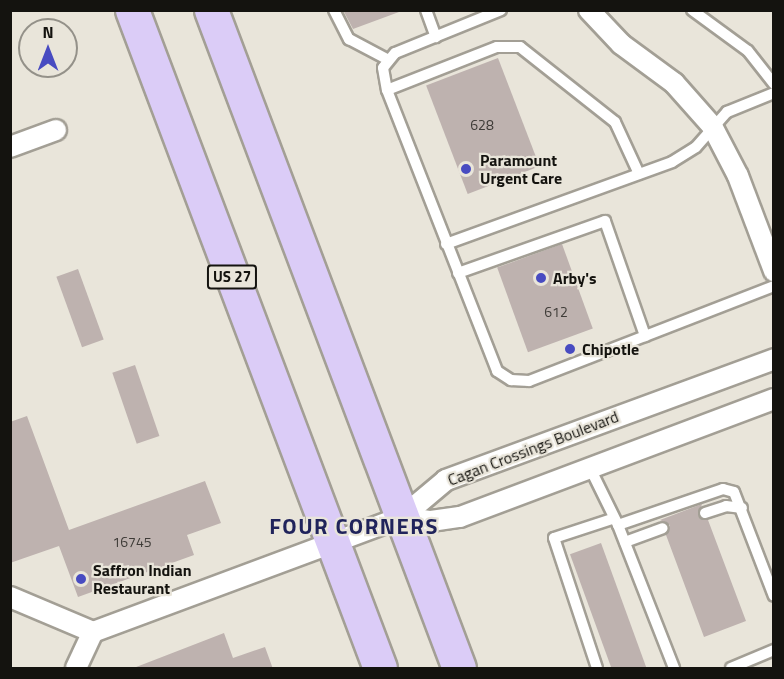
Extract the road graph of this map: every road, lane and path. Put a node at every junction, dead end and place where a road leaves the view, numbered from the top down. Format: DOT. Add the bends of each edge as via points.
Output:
graph roads {
  1 [pos="132,10"];
  2 [pos="211,10"];
  3 [pos="334,10"];
  4 [pos="426,10"];
  5 [pos="501,10"];
  6 [pos="589,10"];
  7 [pos="692,10"];
  8 [pos="436,37"];
  9 [pos="387,59"];
  10 [pos="774,84"];
  11 [pos="387,90"];
  12 [pos="774,93"];
  13 [pos="712,126"];
  14 [pos="56,130"];
  15 [pos="10,147"];
  16 [pos="639,174"];
  17 [pos="446,244"];
  18 [pos="774,271"];
  19 [pos="458,273"];
  20 [pos="774,286"];
  21 [pos="645,336"];
  22 [pos="774,359"];
  23 [pos="774,399"];
  24 [pos="590,468"];
  25 [pos="742,508"];
  26 [pos="705,513"];
  27 [pos="402,517"];
  28 [pos="615,522"];
  29 [pos="663,528"];
  30 [pos="625,542"];
  31 [pos="332,543"];
  32 [pos="774,596"];
  33 [pos="10,597"];
  34 [pos="93,632"];
  35 [pos="774,650"];
  36 [pos="76,669"];
  37 [pos="380,669"];
  38 [pos="459,669"];
  39 [pos="597,669"];
  40 [pos="674,669"];
  41 [pos="731,669"];
  1 -- 31 [label="highway, US 27"];
  2 -- 27 [label="highway"];
  3 -- 9 [label="lane" via="349,39"];
  4 -- 8 [label="lane"];
  5 -- 8 [label="lane"];
  6 -- 13 [label="street" via="621,44 674,83"];
  7 -- 10 [label="lane" via="748,51"];
  8 -- 9 [label="lane"];
  9 -- 11 [label="lane" via="383,68"];
  11 -- 16 [label="lane" via="497,47 531,52 615,122"];
  11 -- 17 [label="lane"];
  12 -- 13 [label="lane" via="738,106"];
  13 -- 16 [label="lane" via="684,155"];
  13 -- 18 [label="street" via="738,176"];
  14 -- 15 [label="street"];
  16 -- 17 [label="lane"];
  17 -- 19 [label="lane"];
  19 -- 21 [label="lane" via="497,371 511,380 529,381"];
  19 -- 21 [label="lane" via="604,221"];
  20 -- 21 [label="lane"];
  22 -- 27 [label="street, Cagan Crossings Boulevard" via="446,480"];
  23 -- 24 [label="street"];
  24 -- 27 [label="street" via="460,517 431,521"];
  24 -- 28 [label="lane"];
  25 -- 26 [label="lane" via="726,506"];
  25 -- 28 [label="lane" via="734,492 723,489"];
  25 -- 32 [label="lane"];
  27 -- 31 [label="street"];
  27 -- 38 [label="highway"];
  28 -- 30 [label="lane"];
  28 -- 39 [label="lane" via="554,538"];
  29 -- 30 [label="lane"];
  30 -- 40 [label="lane"];
  31 -- 34 [label="street"];
  31 -- 37 [label="highway, US 27"];
  33 -- 34 [label="street"];
  34 -- 36 [label="street"];
  35 -- 41 [label="lane"];
}
